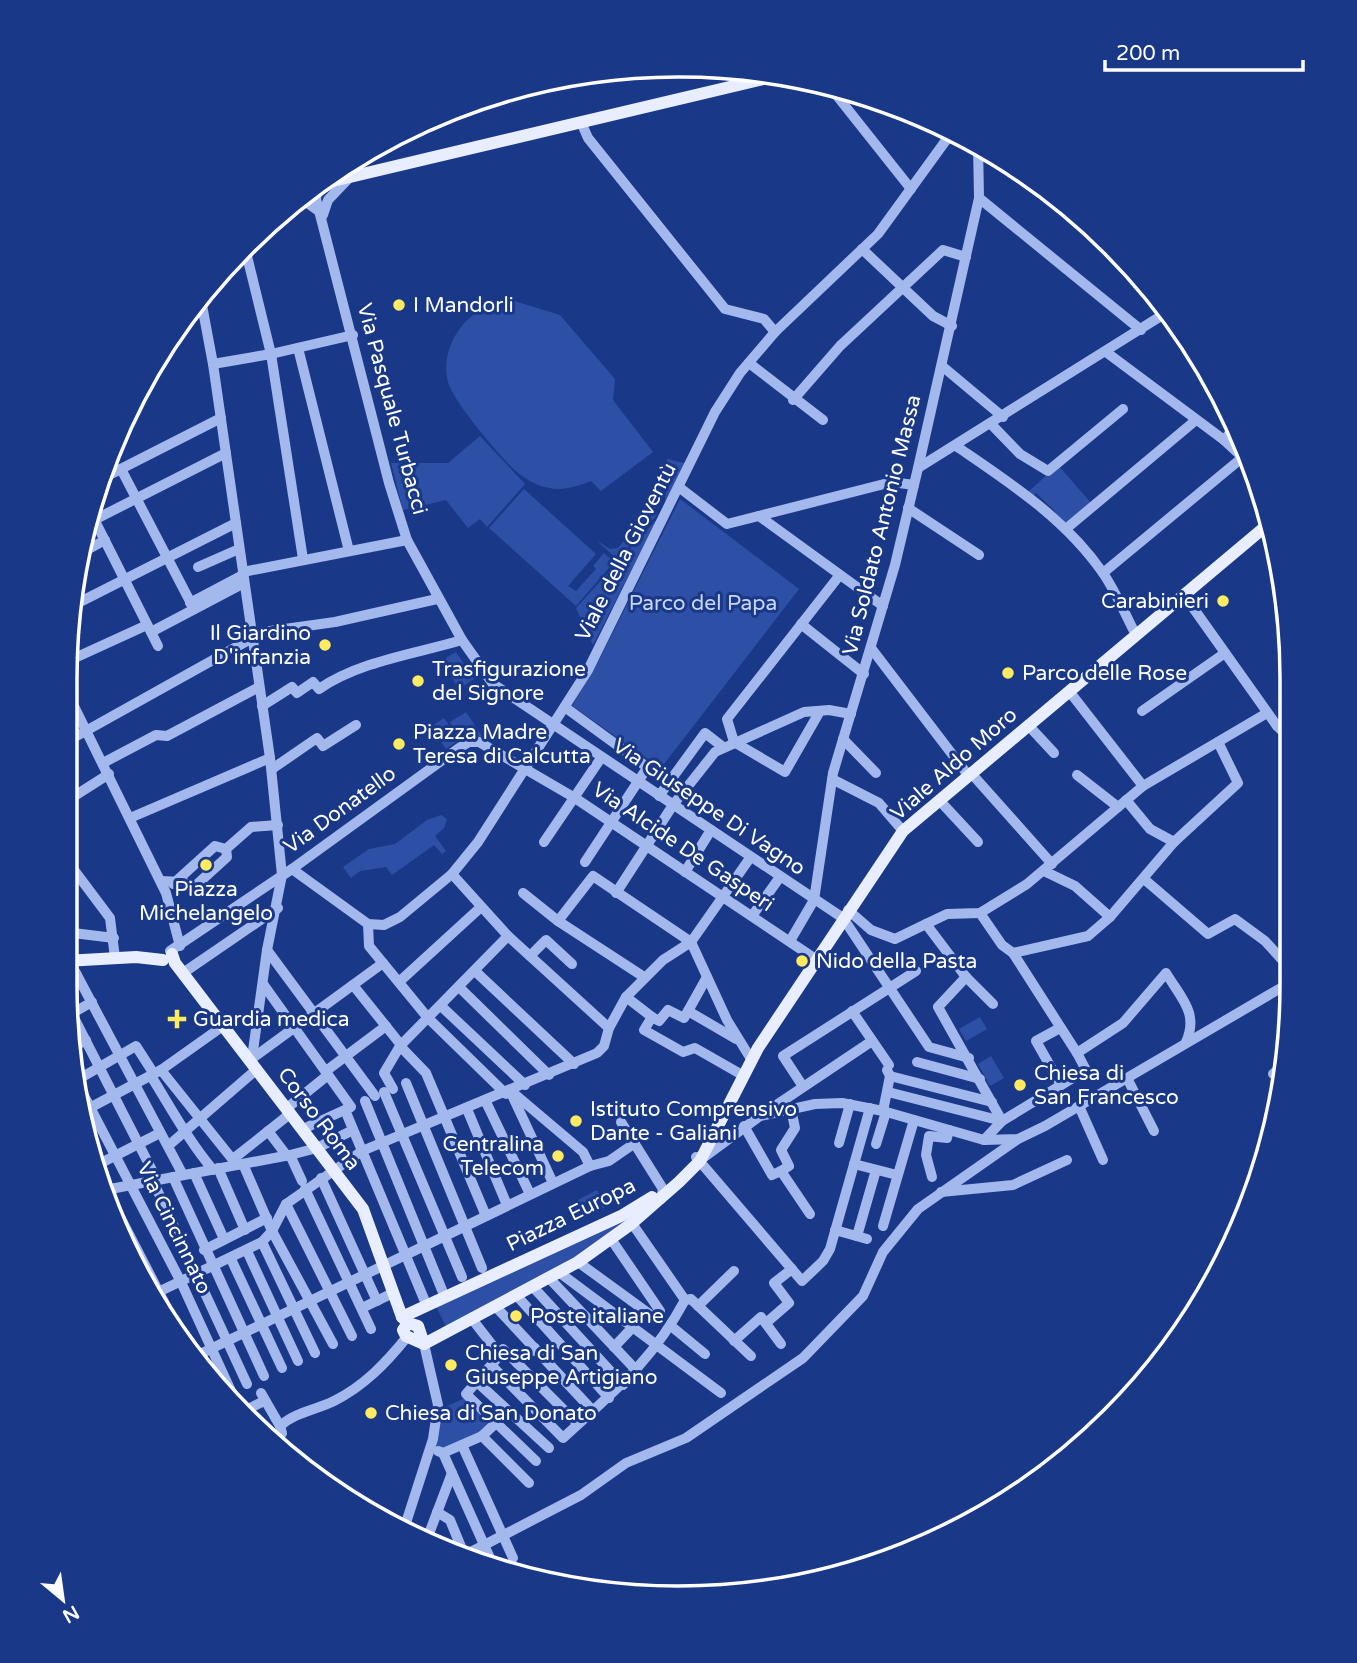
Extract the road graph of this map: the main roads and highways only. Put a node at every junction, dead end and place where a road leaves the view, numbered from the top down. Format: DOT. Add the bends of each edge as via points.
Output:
graph roads {
  1 [pos="752,82"];
  2 [pos="344,178"];
  3 [pos="1261,530"];
  4 [pos="77,960"];
  5 [pos="715,1135"];
  6 [pos="633,1216"];
  7 [pos="410,1326"];
  1 -- 2 [label="main road"];
  3 -- 5 [label="main road, Viale Aldo Moro" via="903,831 751,1059"];
  4 -- 7 [label="main road, Corso Roma" via="166,951 363,1209"];
  5 -- 6 [label="main road, Piazza Europa" via="698,1159"];
  6 -- 7 [label="main road, Piazza Europa"];
  6 -- 7 [label="main road, Piazza Europa" via="611,1239 578,1262 424,1344"];
}
